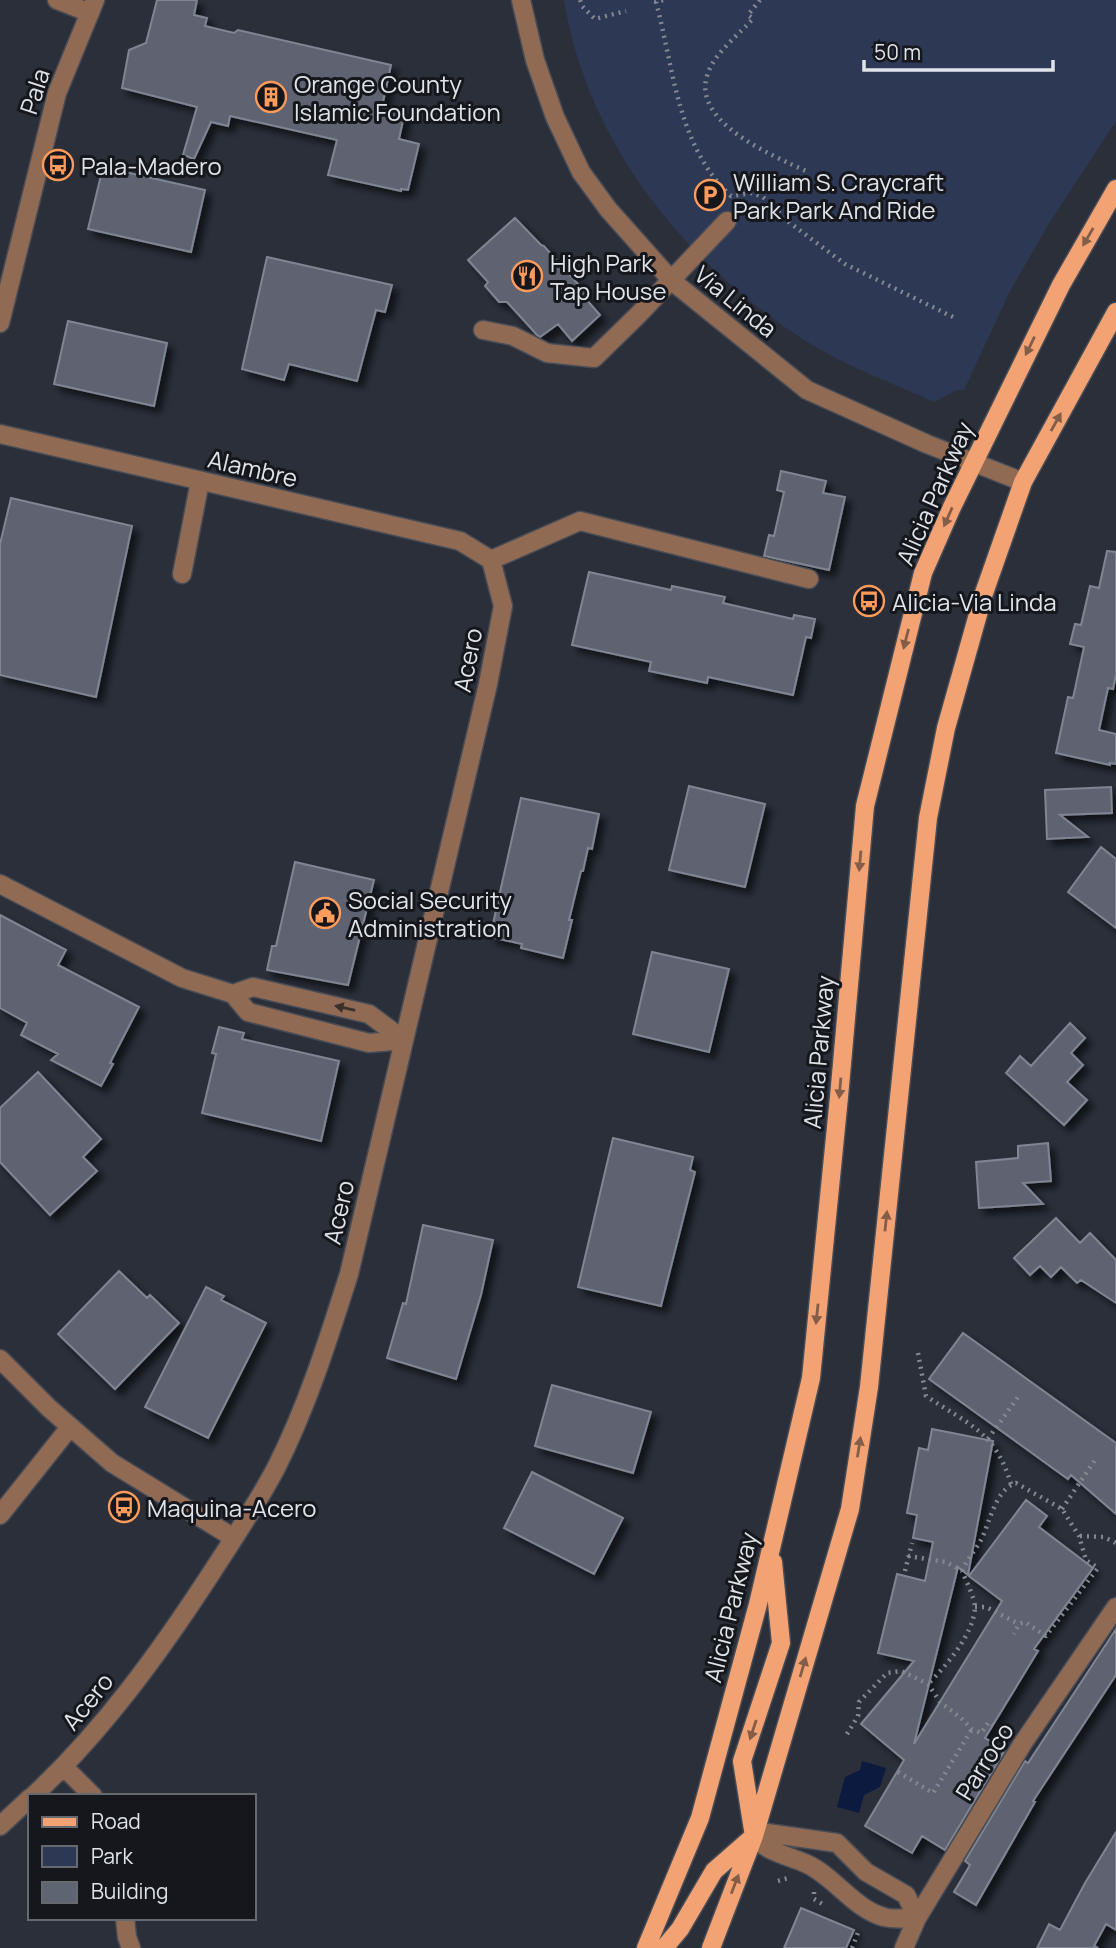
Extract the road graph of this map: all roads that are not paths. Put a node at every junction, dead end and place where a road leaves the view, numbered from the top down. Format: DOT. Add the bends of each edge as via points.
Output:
graph roads {
  1 [pos="58,0"];
  2 [pos="521,0"];
  3 [pos="92,6"];
  4 [pos="1116,189"];
  5 [pos="727,221"];
  6 [pos="672,281"];
  7 [pos="1116,312"];
  8 [pos="0,323"];
  9 [pos="484,330"];
  10 [pos="0,434"];
  11 [pos="974,462"];
  12 [pos="200,481"];
  13 [pos="1023,482"];
  14 [pos="491,560"];
  15 [pos="182,574"];
  16 [pos="809,579"];
  17 [pos="0,884"];
  18 [pos="233,994"];
  19 [pos="404,1040"];
  20 [pos="0,1359"];
  21 [pos="70,1427"];
  22 [pos="0,1515"];
  23 [pos="234,1538"];
  24 [pos="772,1544"];
  25 [pos="1116,1607"];
  26 [pos="64,1767"];
  27 [pos="37,1794"];
  28 [pos="91,1794"];
  29 [pos="28,1802"];
  30 [pos="0,1826"];
  31 [pos="754,1836"];
  32 [pos="917,1918"];
  33 [pos="125,1920"];
  34 [pos="131,1948"];
  35 [pos="646,1948"];
  36 [pos="664,1948"];
  37 [pos="711,1948"];
  38 [pos="904,1948"];
  1 -- 3 [label="street"];
  2 -- 6 [label="street, Via Linda" via="535,60 581,172"];
  3 -- 8 [label="street, Pala" via="57,93"];
  4 -- 11 [label="main road, Alicia Parkway, one-way" via="1060,285"];
  5 -- 6 [label="street"];
  6 -- 9 [label="street" via="594,358 547,353 513,336"];
  6 -- 11 [label="street, Via Linda" via="807,390"];
  13 -- 7 [label="main road, one-way"];
  10 -- 12 [label="street, Alambre"];
  11 -- 13 [label="street, Via Linda"];
  11 -- 24 [label="main road, Alicia Parkway, one-way" via="923,573 864,806 811,1378"];
  12 -- 14 [label="street, Alambre" via="460,541"];
  12 -- 15 [label="street"];
  31 -- 13 [label="main road, one-way" via="850,1509 869,1387 928,818 946,728 984,593"];
  14 -- 16 [label="street" via="580,521"];
  14 -- 19 [label="street, Acero" via="503,606"];
  17 -- 18 [label="street" via="182,978"];
  18 -- 19 [label="street" via="248,1012 369,1043"];
  19 -- 18 [label="street, one-way" via="369,1014 253,987"];
  19 -- 23 [label="street, Acero" via="349,1274 319,1369 276,1468"];
  20 -- 21 [label="street"];
  21 -- 22 [label="street"];
  21 -- 23 [label="street" via="135,1479"];
  23 -- 26 [label="street, Acero" via="179,1623"];
  24 -- 31 [label="main road, one-way" via="781,1643 742,1761"];
  24 -- 35 [label="main road, Alicia Parkway" via="700,1818"];
  25 -- 32 [label="street, Parroco" via="1023,1743"];
  26 -- 27 [label="street, Acero"];
  26 -- 28 [label="street"];
  29 -- 30 [label="street, Acero"];
  31 -- 32 [label="street" via="761,1845 807,1864 884,1917"];
  31 -- 32 [label="street" via="767,1833 837,1843 866,1872 906,1895"];
  31 -- 36 [label="main road" via="714,1871"];
  37 -- 31 [label="main road, one-way"];
  32 -- 38 [label="street, Parroco"];
  33 -- 34 [label="street"];
}
